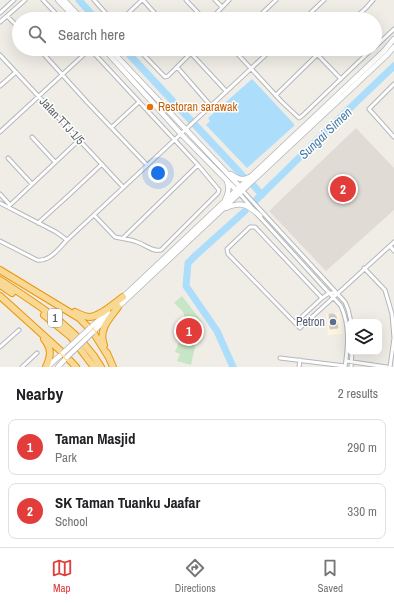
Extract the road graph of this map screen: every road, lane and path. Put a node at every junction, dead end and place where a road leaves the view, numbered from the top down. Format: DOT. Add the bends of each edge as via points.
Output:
graph roads {
  1 [pos="14,0"];
  2 [pos="24,0"];
  3 [pos="43,0"];
  4 [pos="58,0"];
  5 [pos="64,0"];
  6 [pos="94,0"];
  7 [pos="143,0"];
  8 [pos="186,0"];
  9 [pos="215,0"];
  10 [pos="229,0"];
  11 [pos="276,0"];
  12 [pos="324,0"];
  13 [pos="373,0"];
  14 [pos="222,7"];
  15 [pos="5,9"];
  16 [pos="54,12"];
  17 [pos="69,12"];
  18 [pos="75,12"];
  19 [pos="105,12"];
  20 [pos="130,12"];
  21 [pos="154,12"];
  22 [pos="197,12"];
  23 [pos="217,12"];
  24 [pos="263,12"];
  25 [pos="311,12"];
  26 [pos="362,12"];
  27 [pos="0,13"];
  28 [pos="8,15"];
  29 [pos="12,20"];
  30 [pos="0,22"];
  31 [pos="394,30"];
  32 [pos="394,39"];
  33 [pos="382,41"];
  34 [pos="394,47"];
  35 [pos="382,53"];
  36 [pos="0,55"];
  37 [pos="46,56"];
  38 [pos="82,56"];
  39 [pos="96,56"];
  40 [pos="110,56"];
  41 [pos="116,56"];
  42 [pos="144,56"];
  43 [pos="188,56"];
  44 [pos="194,56"];
  45 [pos="239,56"];
  46 [pos="264,56"];
  47 [pos="316,56"];
  48 [pos="320,56"];
  49 [pos="365,56"];
  50 [pos="379,56"];
  51 [pos="177,67"];
  52 [pos="250,69"];
  53 [pos="16,72"];
  54 [pos="62,74"];
  55 [pos="341,78"];
  56 [pos="394,84"];
  57 [pos="0,86"];
  58 [pos="226,91"];
  59 [pos="276,95"];
  60 [pos="39,96"];
  61 [pos="139,102"];
  62 [pos="211,106"];
  63 [pos="112,127"];
  64 [pos="185,130"];
  65 [pos="0,132"];
  66 [pos="181,134"];
  67 [pos="394,136"];
  68 [pos="32,137"];
  69 [pos="79,140"];
  70 [pos="174,140"];
  71 [pos="8,158"];
  72 [pos="55,162"];
  73 [pos="102,164"];
  74 [pos="147,165"];
  75 [pos="198,165"];
  76 [pos="224,170"];
  77 [pos="253,176"];
  78 [pos="225,178"];
  79 [pos="32,184"];
  80 [pos="124,187"];
  81 [pos="240,191"];
  82 [pos="0,194"];
  83 [pos="0,203"];
  84 [pos="9,206"];
  85 [pos="223,207"];
  86 [pos="94,215"];
  87 [pos="260,216"];
  88 [pos="38,223"];
  89 [pos="123,238"];
  90 [pos="67,240"];
  91 [pos="0,242"];
  92 [pos="394,242"];
  93 [pos="390,246"];
  94 [pos="394,251"];
  95 [pos="170,256"];
  96 [pos="364,268"];
  97 [pos="0,270"];
  98 [pos="0,280"];
  99 [pos="0,285"];
  100 [pos="329,293"];
  101 [pos="336,294"];
  102 [pos="0,296"];
  103 [pos="123,297"];
  104 [pos="333,297"];
  105 [pos="322,298"];
  106 [pos="57,304"];
  107 [pos="118,307"];
  108 [pos="393,314"];
  109 [pos="350,319"];
  110 [pos="295,323"];
  111 [pos="34,326"];
  112 [pos="19,330"];
  113 [pos="92,330"];
  114 [pos="0,347"];
  115 [pos="37,353"];
  116 [pos="65,355"];
  117 [pos="352,355"];
  118 [pos="108,356"];
  119 [pos="280,358"];
  120 [pos="300,360"];
  121 [pos="346,361"];
  122 [pos="351,362"];
  123 [pos="336,366"];
  124 [pos="345,366"];
  125 [pos="22,367"];
  126 [pos="47,367"];
  127 [pos="58,367"];
  128 [pos="76,367"];
  129 [pos="94,367"];
  130 [pos="101,367"];
  131 [pos="113,367"];
  132 [pos="299,367"];
  133 [pos="350,367"];
  134 [pos="389,367"];
  1 -- 15 [label="street"];
  2 -- 28 [label="street"];
  3 -- 16 [label="street"];
  4 -- 17 [label="street"];
  5 -- 18 [label="street"];
  6 -- 19 [label="street"];
  7 -- 20 [label="street"];
  7 -- 21 [label="street"];
  8 -- 22 [label="street"];
  9 -- 14 [label="street"];
  10 -- 14 [label="street"];
  11 -- 24 [label="street"];
  12 -- 25 [label="street"];
  13 -- 26 [label="street"];
  14 -- 23 [label="street"];
  15 -- 27 [label="street"];
  15 -- 28 [label="street"];
  28 -- 29 [label="street"];
  28 -- 30 [label="street"];
  31 -- 33 [label="street"];
  32 -- 35 [label="street"];
  34 -- 81 [label="street"];
  36 -- 53 [label="street, Jalan TTJ 1/5"];
  37 -- 54 [label="street"];
  38 -- 54 [label="street"];
  39 -- 61 [label="street"];
  40 -- 66 [label="street"];
  41 -- 64 [label="street"];
  42 -- 51 [label="street" via="164,77"];
  43 -- 51 [label="street"];
  44 -- 58 [label="street"];
  45 -- 52 [label="street"];
  46 -- 52 [label="street"];
  47 -- 59 [label="street"];
  48 -- 55 [label="street"];
  49 -- 55 [label="street"];
  50 -- 77 [label="street"];
  51 -- 62 [label="street"];
  52 -- 58 [label="street"];
  52 -- 59 [label="street"];
  53 -- 57 [label="street"];
  53 -- 60 [label="street, Jalan TTJ 1/5"];
  54 -- 60 [label="street"];
  54 -- 63 [label="street"];
  55 -- 59 [label="street" via="299,118"];
  56 -- 67 [label="street" via="369,109"];
  58 -- 62 [label="street"];
  60 -- 65 [label="street"];
  60 -- 69 [label="street, Jalan TTJ 1/5"];
  61 -- 63 [label="street"];
  61 -- 70 [label="street"];
  62 -- 64 [label="street"];
  63 -- 74 [label="street"];
  64 -- 66 [label="street"];
  64 -- 76 [label="street"];
  66 -- 70 [label="street"];
  66 -- 78 [label="street"];
  68 -- 72 [label="street"];
  69 -- 72 [label="street"];
  69 -- 73 [label="street, Jalan TTJ 1/5"];
  70 -- 74 [label="street"];
  70 -- 75 [label="street"];
  71 -- 79 [label="street"];
  72 -- 79 [label="street"];
  73 -- 80 [label="street, Jalan TTJ 1/5"];
  73 -- 88 [label="street"];
  74 -- 80 [label="street"];
  75 -- 89 [label="street"];
  75 -- 89 [label="street" via="220,190 185,227 161,250 156,251"];
  76 -- 77 [label="street" via="240,179"];
  76 -- 81 [label="street"];
  77 -- 81 [label="street"];
  78 -- 81 [label="street"];
  78 -- 85 [label="street" via="229,185"];
  79 -- 84 [label="street"];
  80 -- 86 [label="street"];
  81 -- 85 [label="street"];
  81 -- 87 [label="street"];
  81 -- 101 [label="street"];
  82 -- 84 [label="street"];
  83 -- 84 [label="street"];
  84 -- 88 [label="street"];
  85 -- 87 [label="street" via="245,205"];
  85 -- 95 [label="street"];
  86 -- 89 [label="street" via="115,237"];
  86 -- 90 [label="street"];
  87 -- 100 [label="street"];
  88 -- 90 [label="street"];
  90 -- 91 [label="street" via="52,255 40,261"];
  92 -- 93 [label="street"];
  93 -- 94 [label="street"];
  93 -- 96 [label="street"];
  95 -- 103 [label="street"];
  95 -- 107 [label="street"];
  96 -- 101 [label="street"];
  96 -- 108 [label="street" via="385,290"];
  97 -- 106 [label="highway"];
  98 -- 130 [label="highway, 1" via="75,334"];
  99 -- 129 [label="highway, 1" via="71,337"];
  100 -- 101 [label="street"];
  100 -- 104 [label="street"];
  100 -- 105 [label="street"];
  101 -- 104 [label="street"];
  101 -- 109 [label="street" via="345,302"];
  102 -- 111 [label="highway"];
  103 -- 106 [label="highway" via="100,314 90,317"];
  103 -- 113 [label="street"];
  104 -- 110 [label="street" via="300,328"];
  104 -- 121 [label="street" via="345,315 348,332"];
  105 -- 110 [label="street"];
  105 -- 110 [label="street" via="254,227 250,227 227,249 228,254"];
  106 -- 113 [label="highway"];
  107 -- 113 [label="street"];
  107 -- 118 [label="highway" via="101,335"];
  108 -- 134 [label="street" via="394,338"];
  111 -- 116 [label="highway"];
  111 -- 126 [label="highway" via="48,344 50,357"];
  112 -- 114 [label="street"];
  113 -- 116 [label="street, bridge"];
  113 -- 118 [label="highway"];
  115 -- 125 [label="street"];
  116 -- 126 [label="street"];
  116 -- 127 [label="street"];
  116 -- 128 [label="highway"];
  117 -- 122 [label="street"];
  118 -- 131 [label="highway"];
  119 -- 120 [label="street"];
  120 -- 123 [label="street"];
  120 -- 132 [label="street"];
  121 -- 122 [label="street"];
  121 -- 124 [label="street"];
  122 -- 133 [label="street"];
  122 -- 134 [label="street"];
  123 -- 124 [label="street"];
}
